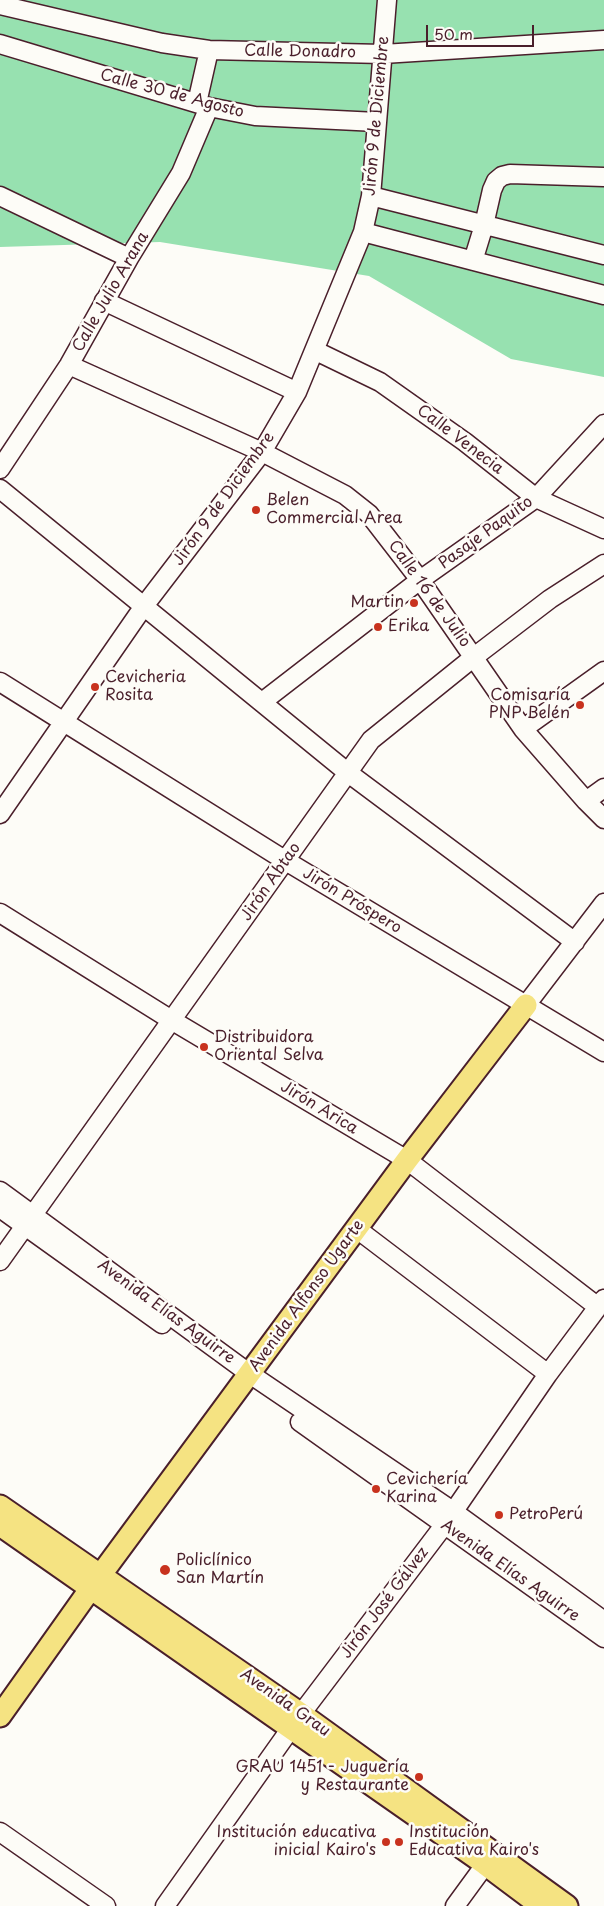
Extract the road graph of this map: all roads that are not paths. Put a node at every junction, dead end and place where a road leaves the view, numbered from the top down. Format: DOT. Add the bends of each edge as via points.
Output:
graph roads {
  1 [pos="387,0"];
  2 [pos="0,5"];
  3 [pos="604,40"];
  4 [pos="0,44"];
  5 [pos="209,50"];
  6 [pos="383,54"];
  7 [pos="203,105"];
  8 [pos="377,122"];
  9 [pos="604,177"];
  10 [pos="0,196"];
  11 [pos="371,196"];
  12 [pos="484,225"];
  13 [pos="364,232"];
  14 [pos="604,255"];
  15 [pos="129,258"];
  16 [pos="473,261"];
  17 [pos="604,296"];
  18 [pos="104,301"];
  19 [pos="316,351"];
  20 [pos="69,365"];
  21 [pos="297,392"];
  22 [pos="601,433"];
  23 [pos="262,452"];
  24 [pos="0,469"];
  25 [pos="0,489"];
  26 [pos="536,498"];
  27 [pos="604,529"];
  28 [pos="604,564"];
  29 [pos="420,580"];
  30 [pos="144,606"];
  31 [pos="474,657"];
  32 [pos="604,671"];
  33 [pos="0,682"];
  34 [pos="262,702"];
  35 [pos="63,723"];
  36 [pos="523,729"];
  37 [pos="348,772"];
  38 [pos="604,788"];
  39 [pos="586,802"];
  40 [pos="0,814"];
  41 [pos="604,819"];
  42 [pos="286,861"];
  43 [pos="604,903"];
  44 [pos="0,913"];
  45 [pos="575,942"];
  46 [pos="526,1005"];
  47 [pos="172,1021"];
  48 [pos="604,1052"];
  49 [pos="407,1160"];
  50 [pos="0,1191"];
  51 [pos="0,1208"];
  52 [pos="28,1220"];
  53 [pos="357,1229"];
  54 [pos="0,1261"];
  55 [pos="601,1303"];
  56 [pos="548,1374"];
  57 [pos="247,1378"];
  58 [pos="0,1506"];
  59 [pos="449,1518"];
  60 [pos="0,1525"];
  61 [pos="95,1582"];
  62 [pos="604,1621"];
  63 [pos="604,1638"];
  64 [pos="0,1695"];
  65 [pos="0,1716"];
  66 [pos="296,1722"];
  67 [pos="0,1832"];
  68 [pos="489,1858"];
  69 [pos="106,1906"];
  70 [pos="165,1906"];
  71 [pos="455,1906"];
  72 [pos="540,1906"];
  73 [pos="566,1906"];
  1 -- 6 [label="street, Jirón 9 de Diciembre"];
  2 -- 5 [label="street, Calle Donadro" via="162,43"];
  3 -- 6 [label="street, Calle Donadro"];
  4 -- 7 [label="street, Calle 30 de Agosto"];
  5 -- 6 [label="street, Calle Donadro"];
  5 -- 7 [label="street, Calle Julio Arana"];
  6 -- 8 [label="street, Jirón 9 de Diciembre"];
  7 -- 8 [label="street, Calle 30 de Agosto" via="255,116"];
  7 -- 15 [label="street, Calle Julio Arana" via="181,172"];
  8 -- 11 [label="street, Jirón 9 de Diciembre"];
  9 -- 12 [label="street" via="502,176 492,190"];
  10 -- 15 [label="street"];
  11 -- 12 [label="street"];
  11 -- 13 [label="street, Jirón 9 de Diciembre"];
  12 -- 14 [label="street"];
  12 -- 16 [label="street"];
  13 -- 16 [label="street"];
  13 -- 19 [label="street, Jirón 9 de Diciembre"];
  15 -- 18 [label="street, Calle Julio Arana"];
  16 -- 17 [label="street"];
  18 -- 20 [label="street, Calle Julio Arana"];
  18 -- 21 [label="street"];
  19 -- 21 [label="street, Jirón 9 de Diciembre"];
  19 -- 26 [label="street, Calle Venecia" via="380,382 466,442"];
  20 -- 23 [label="street, Calle 16 de Julio"];
  20 -- 24 [label="street, Calle Julio Arana"];
  21 -- 23 [label="street, Jirón 9 de Diciembre"];
  22 -- 26 [label="street, Pasaje Paquito"];
  23 -- 29 [label="street, Calle 16 de Julio" via="345,495 369,514"];
  23 -- 30 [label="street, Jirón 9 de Diciembre"];
  25 -- 30 [label="street"];
  26 -- 27 [label="street, Calle Venecia"];
  26 -- 29 [label="street, Pasaje Paquito"];
  28 -- 31 [label="street, Jirón Abtao" via="550,599"];
  29 -- 31 [label="street, Calle 16 de Julio"];
  29 -- 34 [label="street, Pasaje Paquito"];
  30 -- 34 [label="street"];
  30 -- 35 [label="street, Jirón 9 de Diciembre"];
  31 -- 36 [label="street, Calle 16 de Julio"];
  31 -- 37 [label="street, Jirón Abtao" via="372,740"];
  32 -- 36 [label="street"];
  33 -- 35 [label="street, Jirón Próspero"];
  34 -- 37 [label="street"];
  35 -- 40 [label="street, Jirón 9 de Diciembre"];
  35 -- 42 [label="street, Jirón Próspero"];
  36 -- 39 [label="street, Calle 16 de Julio"];
  37 -- 42 [label="street, Jirón Abtao"];
  37 -- 45 [label="street"];
  38 -- 39 [label="street"];
  39 -- 41 [label="street, Calle 16 de Julio"];
  42 -- 46 [label="street, Jirón Próspero"];
  42 -- 47 [label="street, Jirón Abtao"];
  43 -- 45 [label="street"];
  44 -- 47 [label="street, Jirón Arica"];
  45 -- 46 [label="street"];
  46 -- 48 [label="street, Jirón Próspero"];
  46 -- 49 [label="main road, Avenida Alfonso Ugarte"];
  47 -- 49 [label="street, Jirón Arica"];
  47 -- 52 [label="street, Jirón Abtao"];
  49 -- 53 [label="main road, Avenida Alfonso Ugarte"];
  49 -- 55 [label="street, Jirón Arica"];
  50 -- 52 [label="street, Avenida Elías Aguirre"];
  51 -- 52 [label="street, Avenida Elías Aguirre"];
  52 -- 54 [label="street, Jirón Abtao"];
  52 -- 57 [label="street, Avenida Elías Aguirre"];
  53 -- 56 [label="street"];
  53 -- 57 [label="main road, Avenida Alfonso Ugarte"];
  55 -- 56 [label="street, Jirón José Gálvez"];
  56 -- 59 [label="street, Jirón José Gálvez"];
  57 -- 59 [label="street, Avenida Elías Aguirre"];
  57 -- 61 [label="main road, Avenida Alfonso Ugarte"];
  58 -- 61 [label="main road, Avenida Grau"];
  59 -- 62 [label="street, Avenida Elías Aguirre"];
  59 -- 63 [label="street, Avenida Elías Aguirre"];
  59 -- 66 [label="street, Jirón José Gálvez"];
  60 -- 61 [label="main road, Avenida Grau"];
  61 -- 64 [label="main road, Avenida Alfonso Ugarte" via="61,1610"];
  61 -- 65 [label="main road, Avenida Alfonso Ugarte"];
  61 -- 66 [label="main road, Avenida Grau"];
  66 -- 68 [label="main road, Avenida Grau"];
  66 -- 70 [label="street, Jirón José Gálvez"];
  67 -- 69 [label="street"];
  68 -- 71 [label="street"];
  68 -- 72 [label="main road, Avenida Grau"];
  68 -- 73 [label="main road, Avenida Grau"];
}
